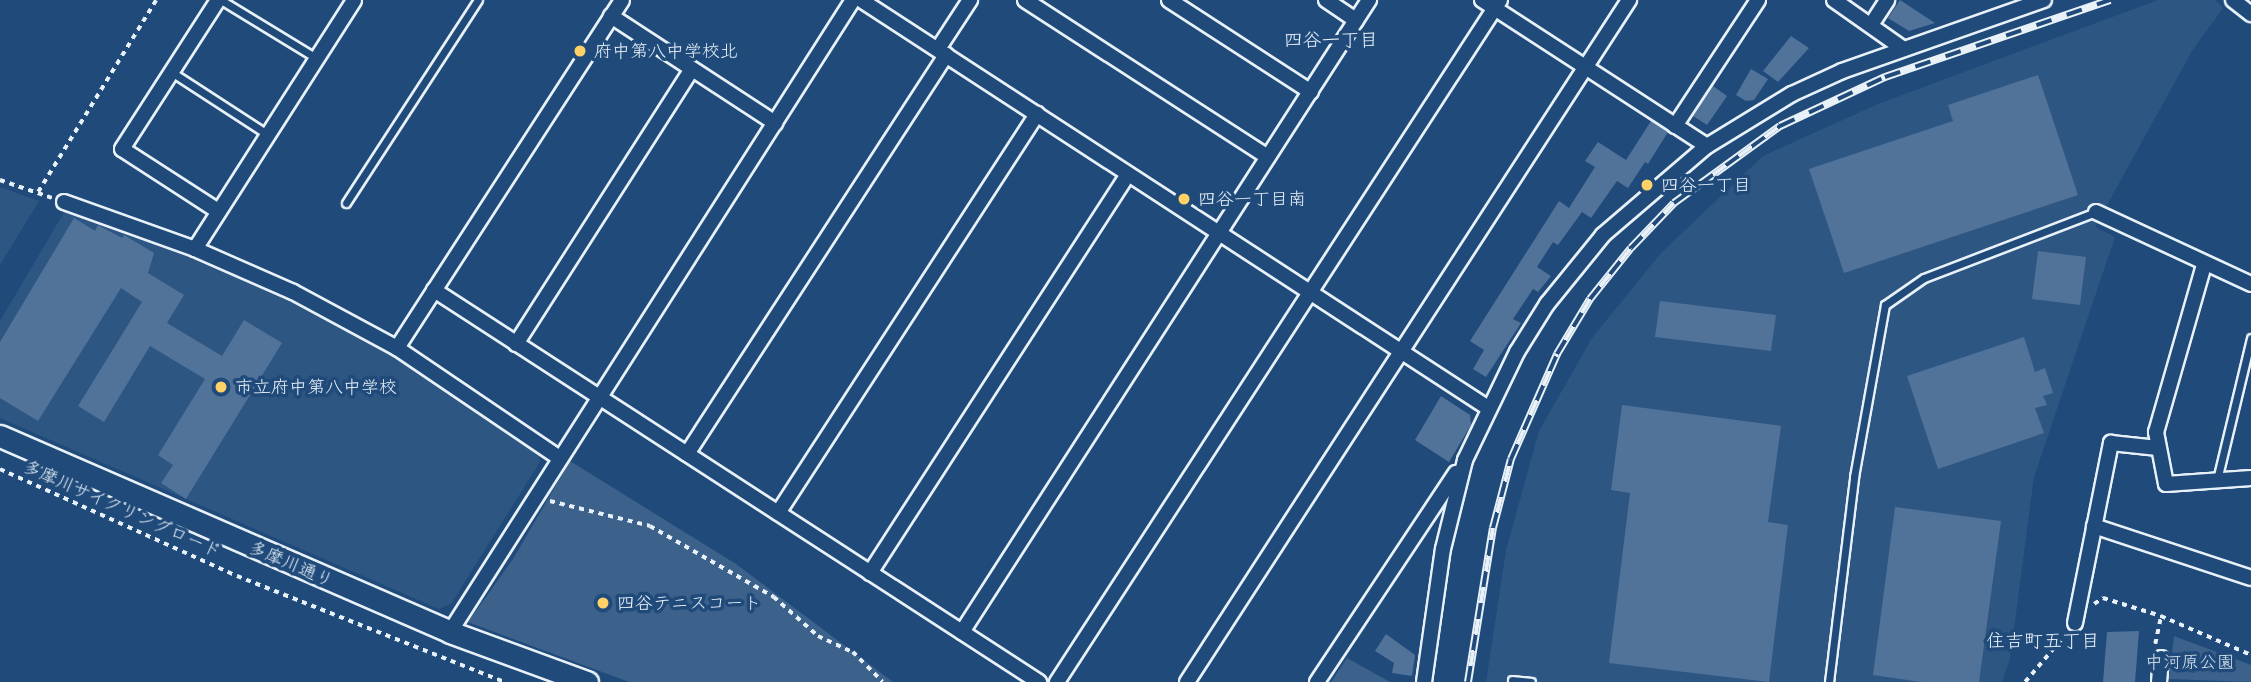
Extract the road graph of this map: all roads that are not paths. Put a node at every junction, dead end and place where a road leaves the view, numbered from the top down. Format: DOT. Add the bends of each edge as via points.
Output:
graph roads {
  1 [pos="220,0"];
  2 [pos="354,0"];
  3 [pos="478,0"];
  4 [pos="622,0"];
  5 [pos="853,0"];
  6 [pos="860,0"];
  7 [pos="970,0"];
  8 [pos="1025,0"];
  9 [pos="1169,0"];
  10 [pos="1326,0"];
  11 [pos="1369,0"];
  12 [pos="1482,0"];
  13 [pos="1629,0"];
  14 [pos="1758,0"];
  15 [pos="1834,0"];
  16 [pos="1887,0"];
  17 [pos="2044,0"];
  18 [pos="2233,0"];
  19 [pos="2024,3"];
  20 [pos="1498,4"];
  21 [pos="2251,14"];
  22 [pos="611,16"];
  23 [pos="1356,20"];
  24 [pos="1871,24"];
  25 [pos="1902,48"];
  26 [pos="942,52"];
  27 [pos="316,58"];
  28 [pos="1585,68"];
  29 [pos="691,71"];
  30 [pos="173,73"];
  31 [pos="1311,92"];
  32 [pos="1037,114"];
  33 [pos="775,123"];
  34 [pos="1675,126"];
  35 [pos="267,134"];
  36 [pos="1707,146"];
  37 [pos="1268,157"];
  38 [pos="1128,174"];
  39 [pos="64,202"];
  40 [pos="346,203"];
  41 [pos="218,211"];
  42 [pos="2096,212"];
  43 [pos="1219,233"];
  44 [pos="195,249"];
  45 [pos="2204,265"];
  46 [pos="2251,284"];
  47 [pos="434,290"];
  48 [pos="1310,292"];
  49 [pos="2251,338"];
  50 [pos="516,344"];
  51 [pos="397,348"];
  52 [pos="1401,351"];
  53 [pos="601,398"];
  54 [pos="1488,408"];
  55 [pos="0,436"];
  56 [pos="2158,448"];
  57 [pos="688,454"];
  58 [pos="558,457"];
  59 [pos="1465,460"];
  60 [pos="2251,478"];
  61 [pos="2217,480"];
  62 [pos="778,513"];
  63 [pos="2094,526"];
  64 [pos="870,573"];
  65 [pos="2251,578"];
  66 [pos="2075,623"];
  67 [pos="450,632"];
  68 [pos="962,632"];
  69 [pos="2161,658"];
  70 [pos="1512,680"];
  71 [pos="587,682"];
  72 [pos="1039,682"];
  73 [pos="1057,682"];
  74 [pos="1187,682"];
  75 [pos="1317,682"];
  76 [pos="1424,682"];
  77 [pos="1531,682"];
  78 [pos="1829,682"];
  79 [pos="2159,682"];
  1 -- 27 [label="lane"];
  1 -- 30 [label="street"];
  2 -- 27 [label="street"];
  3 -- 40 [label="lane"];
  4 -- 22 [label="street"];
  5 -- 33 [label="street"];
  6 -- 26 [label="street"];
  7 -- 26 [label="street"];
  8 -- 37 [label="street"];
  9 -- 31 [label="street"];
  10 -- 23 [label="street"];
  11 -- 23 [label="street"];
  12 -- 20 [label="street"];
  13 -- 28 [label="street"];
  14 -- 34 [label="street"];
  15 -- 24 [label="street"];
  16 -- 24 [label="street"];
  17 -- 19 [label="street"];
  18 -- 21 [label="street"];
  19 -- 25 [label="street"];
  20 -- 28 [label="street"];
  20 -- 48 [label="street"];
  22 -- 29 [label="street"];
  22 -- 47 [label="street"];
  23 -- 31 [label="street"];
  24 -- 25 [label="street"];
  25 -- 36 [label="street" via="1792,94"];
  26 -- 32 [label="street"];
  26 -- 57 [label="street"];
  27 -- 35 [label="street"];
  28 -- 34 [label="street"];
  28 -- 52 [label="street"];
  29 -- 33 [label="street"];
  29 -- 50 [label="street"];
  30 -- 35 [label="lane"];
  30 -- 41 [label="street" via="122,149"];
  31 -- 37 [label="street"];
  32 -- 38 [label="street"];
  32 -- 62 [label="street"];
  33 -- 53 [label="street"];
  34 -- 36 [label="street"];
  35 -- 41 [label="street"];
  36 -- 54 [label="street" via="1646,194 1573,269 1517,352"];
  37 -- 43 [label="street"];
  38 -- 43 [label="street"];
  38 -- 64 [label="street"];
  39 -- 44 [label="street"];
  41 -- 44 [label="street"];
  42 -- 45 [label="street"];
  42 -- 78 [label="lane" via="1924,278 1885,305 1858,450"];
  43 -- 48 [label="street"];
  43 -- 68 [label="street"];
  44 -- 51 [label="street" via="293,292"];
  45 -- 46 [label="street"];
  45 -- 56 [label="street" via="2156,432"];
  47 -- 50 [label="street"];
  47 -- 51 [label="street"];
  48 -- 52 [label="street"];
  48 -- 73 [label="street"];
  49 -- 61 [label="lane"];
  50 -- 53 [label="street"];
  51 -- 58 [label="street"];
  52 -- 54 [label="street"];
  52 -- 74 [label="street"];
  53 -- 57 [label="street"];
  53 -- 58 [label="street"];
  54 -- 59 [label="street"];
  55 -- 67 [label="street, 多摩川通り"];
  56 -- 61 [label="street" via="2166,484"];
  56 -- 63 [label="street" via="2112,443"];
  57 -- 62 [label="street"];
  58 -- 67 [label="street"];
  59 -- 75 [label="street"];
  59 -- 76 [label="street" via="1443,549"];
  60 -- 61 [label="street"];
  62 -- 64 [label="street"];
  63 -- 65 [label="street"];
  63 -- 66 [label="street"];
  64 -- 68 [label="street"];
  67 -- 71 [label="street, 多摩川通り"];
  68 -- 72 [label="street"];
  69 -- 79 [label="street"];
  70 -- 77 [label="lane"];
}
